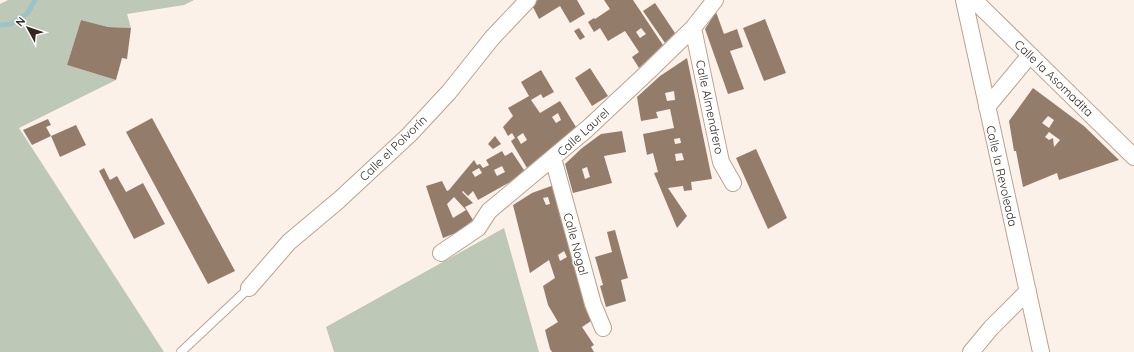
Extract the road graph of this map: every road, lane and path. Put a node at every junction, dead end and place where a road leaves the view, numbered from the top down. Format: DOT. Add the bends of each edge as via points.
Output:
graph roads {
  1 [pos="528,0"];
  2 [pos="715,0"];
  3 [pos="964,0"];
  4 [pos="974,0"];
  5 [pos="693,28"];
  6 [pos="1030,55"];
  7 [pos="987,107"];
  8 [pos="1134,157"];
  9 [pos="553,158"];
  10 [pos="733,183"];
  11 [pos="441,253"];
  12 [pos="249,288"];
  13 [pos="1028,290"];
  14 [pos="603,328"];
  15 [pos="181,352"];
  16 [pos="971,352"];
  17 [pos="1041,352"];
  1 -- 12 [label="street, Calle el Polvorín" via="409,135 289,242"];
  2 -- 5 [label="street, Calle Laurel"];
  3 -- 7 [label="street, Calle la Revoleada"];
  4 -- 6 [label="street, Calle la Asomadita"];
  5 -- 9 [label="street, Calle Laurel"];
  5 -- 10 [label="street, Calle Almendrero" via="721,162"];
  6 -- 7 [label="street"];
  6 -- 8 [label="street, Calle la Asomadita"];
  7 -- 13 [label="street, Calle la Revoleada"];
  9 -- 11 [label="street, Calle Laurel" via="489,211 478,228"];
  9 -- 14 [label="street, Calle Nogal" via="592,304"];
  12 -- 15 [label="lane"];
  13 -- 16 [label="street"];
  13 -- 17 [label="street, Calle la Revoleada"];
}
